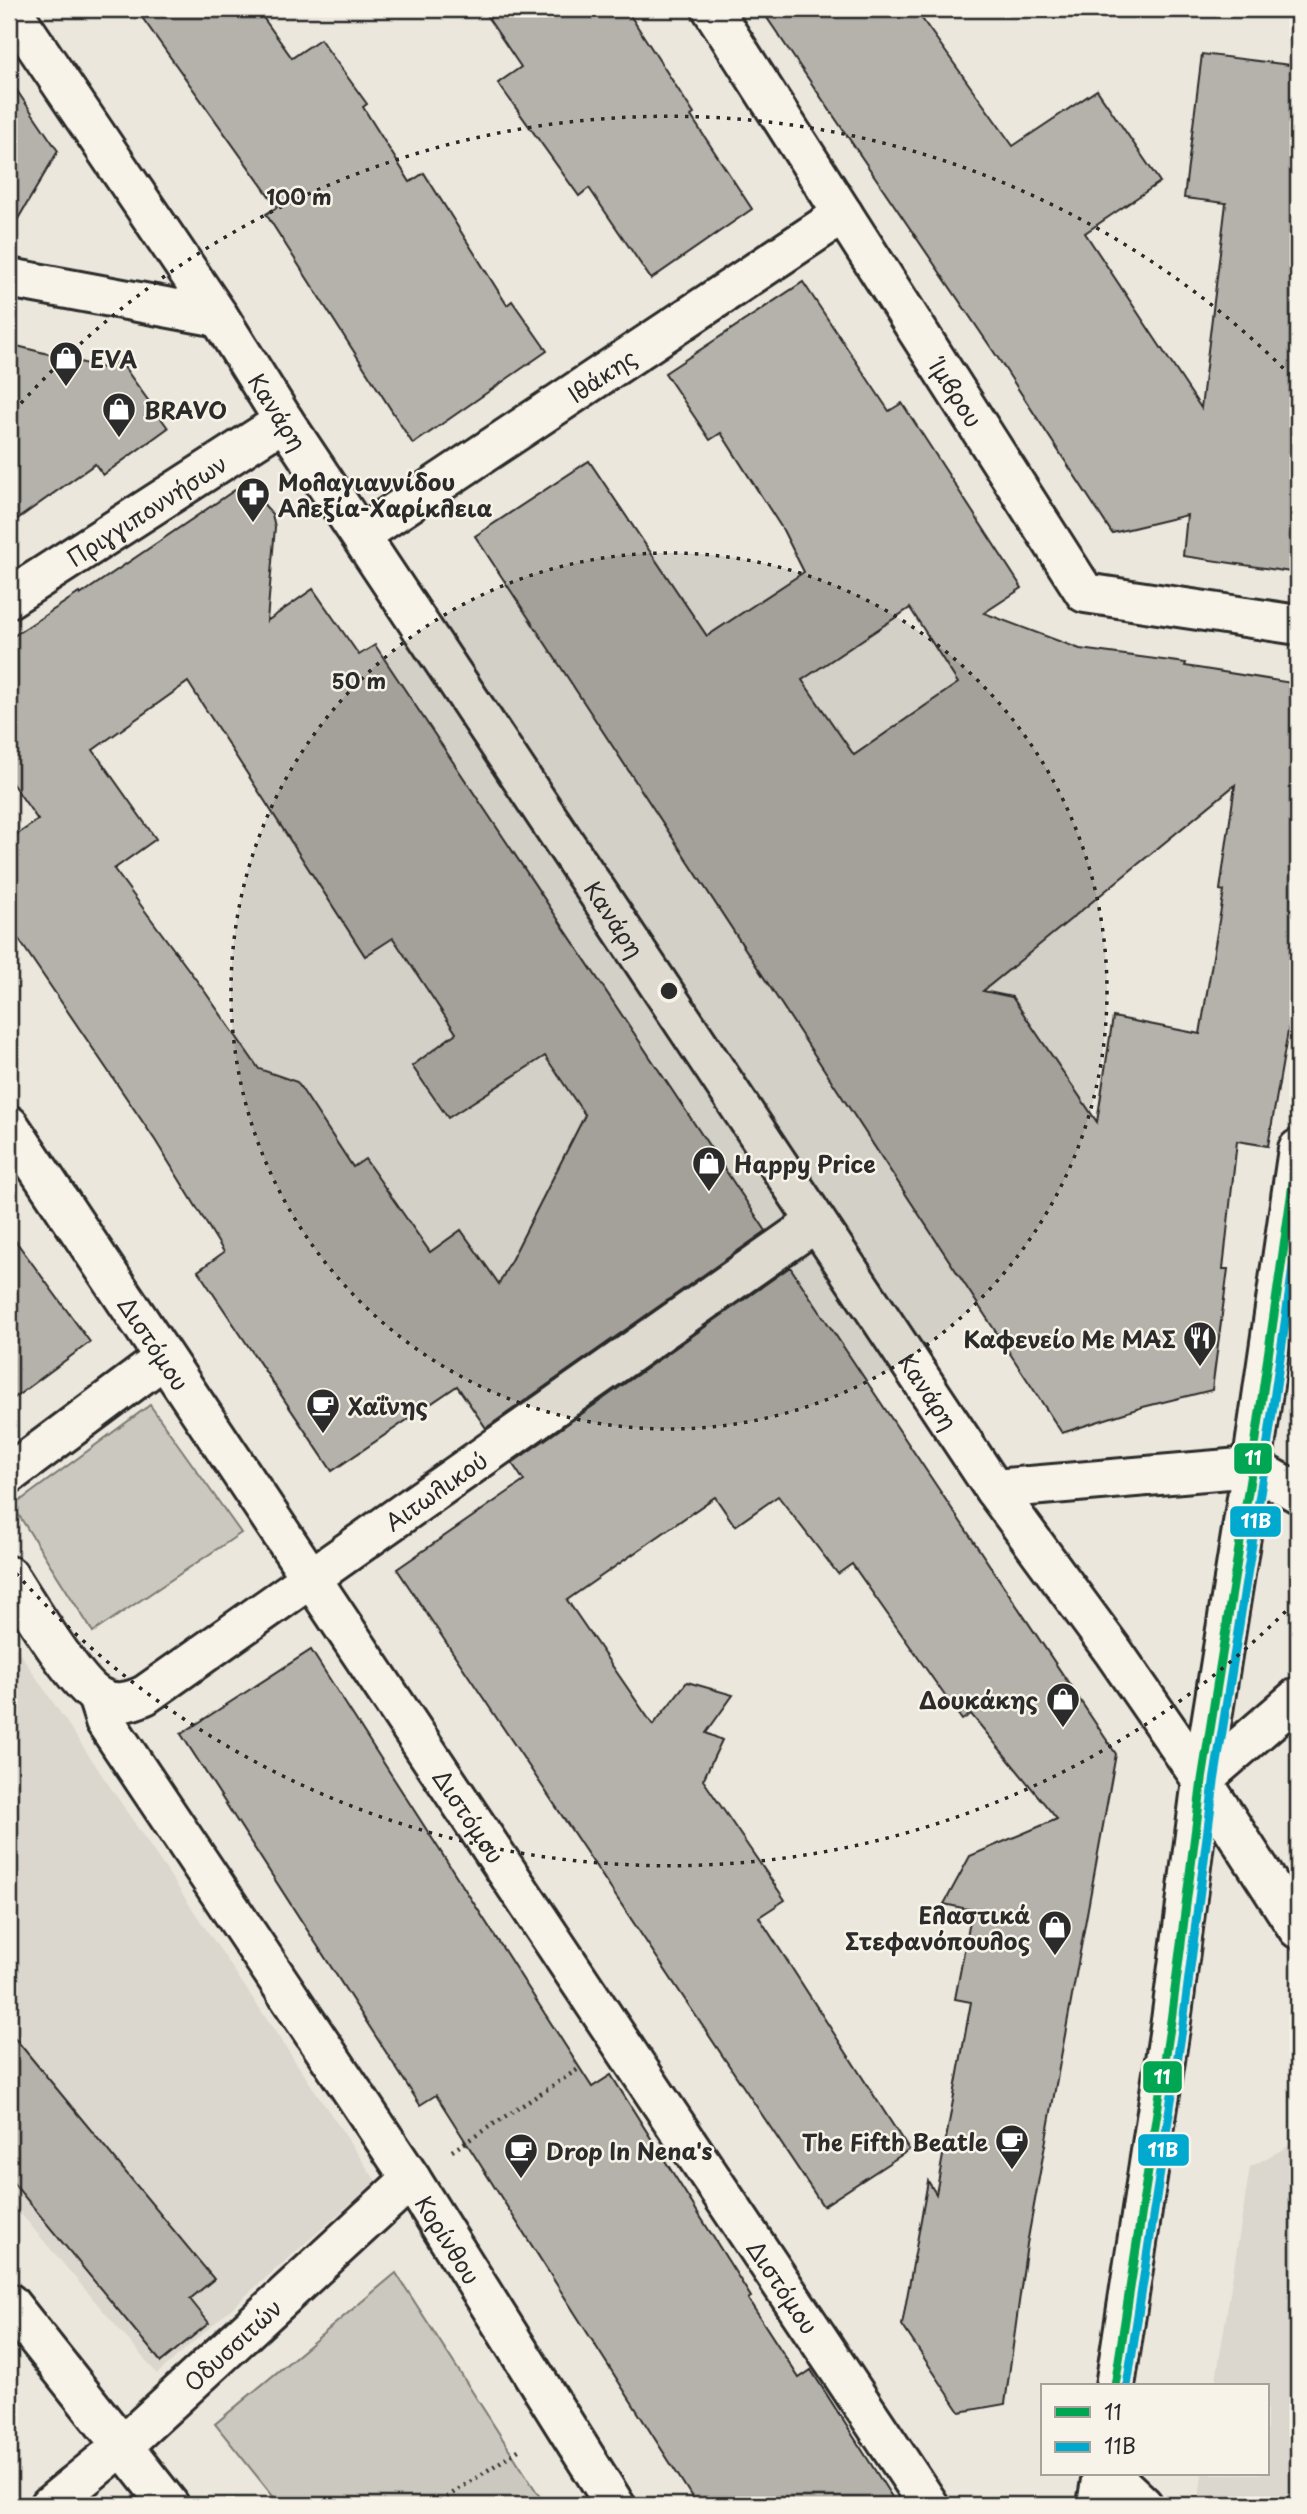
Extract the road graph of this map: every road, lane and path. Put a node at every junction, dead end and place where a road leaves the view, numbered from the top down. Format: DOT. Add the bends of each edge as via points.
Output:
graph roads {
  1 [pos="11,9"];
  2 [pos="712,9"];
  3 [pos="843,214"];
  4 [pos="9,278"];
  5 [pos="219,317"];
  6 [pos="284,421"];
  7 [pos="361,535"];
  8 [pos="9,598"];
  9 [pos="1298,625"];
  10 [pos="9,1125"];
  11 [pos="1298,1149"];
  12 [pos="816,1222"];
  13 [pos="163,1359"];
  14 [pos="1252,1467"];
  15 [pos="9,1474"];
  16 [pos="994,1489"];
  17 [pos="1298,1493"];
  18 [pos="9,1576"];
  19 [pos="310,1578"];
  20 [pos="97,1696"];
  21 [pos="1298,1697"];
  22 [pos="1202,1780"];
  23 [pos="1298,1929"];
  24 [pos="620,2041"];
  25 [pos="411,2179"];
  26 [pos="9,2303"];
  27 [pos="1115,2384"];
  28 [pos="562,2421"];
  29 [pos="122,2446"];
  30 [pos="1102,2476"];
  31 [pos="1112,2476"];
  32 [pos="50,2505"];
  33 [pos="169,2505"];
  34 [pos="435,2505"];
  35 [pos="615,2505"];
  36 [pos="929,2505"];
  37 [pos="1097,2505"];
  38 [pos="1143,2505"];
  1 -- 5 [label="street, Κανάρη"];
  2 -- 3 [label="street, Ίμβρου"];
  3 -- 7 [label="street, Ιθάκης"];
  3 -- 9 [label="street, Ίμβρου" via="1085,593"];
  4 -- 5 [label="street"];
  5 -- 6 [label="street, Κανάρη"];
  6 -- 7 [label="street, Κανάρη"];
  6 -- 8 [label="street, Πριγγιποννήσων"];
  7 -- 12 [label="street, Κανάρη"];
  10 -- 13 [label="street, Διστόμου"];
  11 -- 14 [label="street"];
  12 -- 16 [label="street, Κανάρη"];
  12 -- 19 [label="street, Αιτωλικού"];
  13 -- 15 [label="street"];
  13 -- 19 [label="street, Διστόμου"];
  14 -- 16 [label="street"];
  14 -- 17 [label="street"];
  14 -- 22 [label="street"];
  16 -- 22 [label="street, Κανάρη"];
  18 -- 20 [label="street"];
  19 -- 20 [label="street, Αιτωλικού" via="145,1695 113,1702"];
  19 -- 24 [label="street, Διστόμου"];
  20 -- 25 [label="street, Κορίνθου" via="105,1721"];
  21 -- 22 [label="street"];
  22 -- 23 [label="street, Κανάρη"];
  22 -- 27 [label="street" via="1171,2021"];
  24 -- 25 [label="path"];
  24 -- 36 [label="street, Διστόμου"];
  25 -- 28 [label="street, Κορίνθου"];
  25 -- 29 [label="street, Οδυσσιτών"];
  26 -- 29 [label="street"];
  28 -- 34 [label="path"];
  28 -- 35 [label="street, Κορίνθου"];
  29 -- 32 [label="street, Οδυσσιτών"];
  29 -- 33 [label="street"];
  30 -- 37 [label="street"];
  31 -- 38 [label="street"];
}
